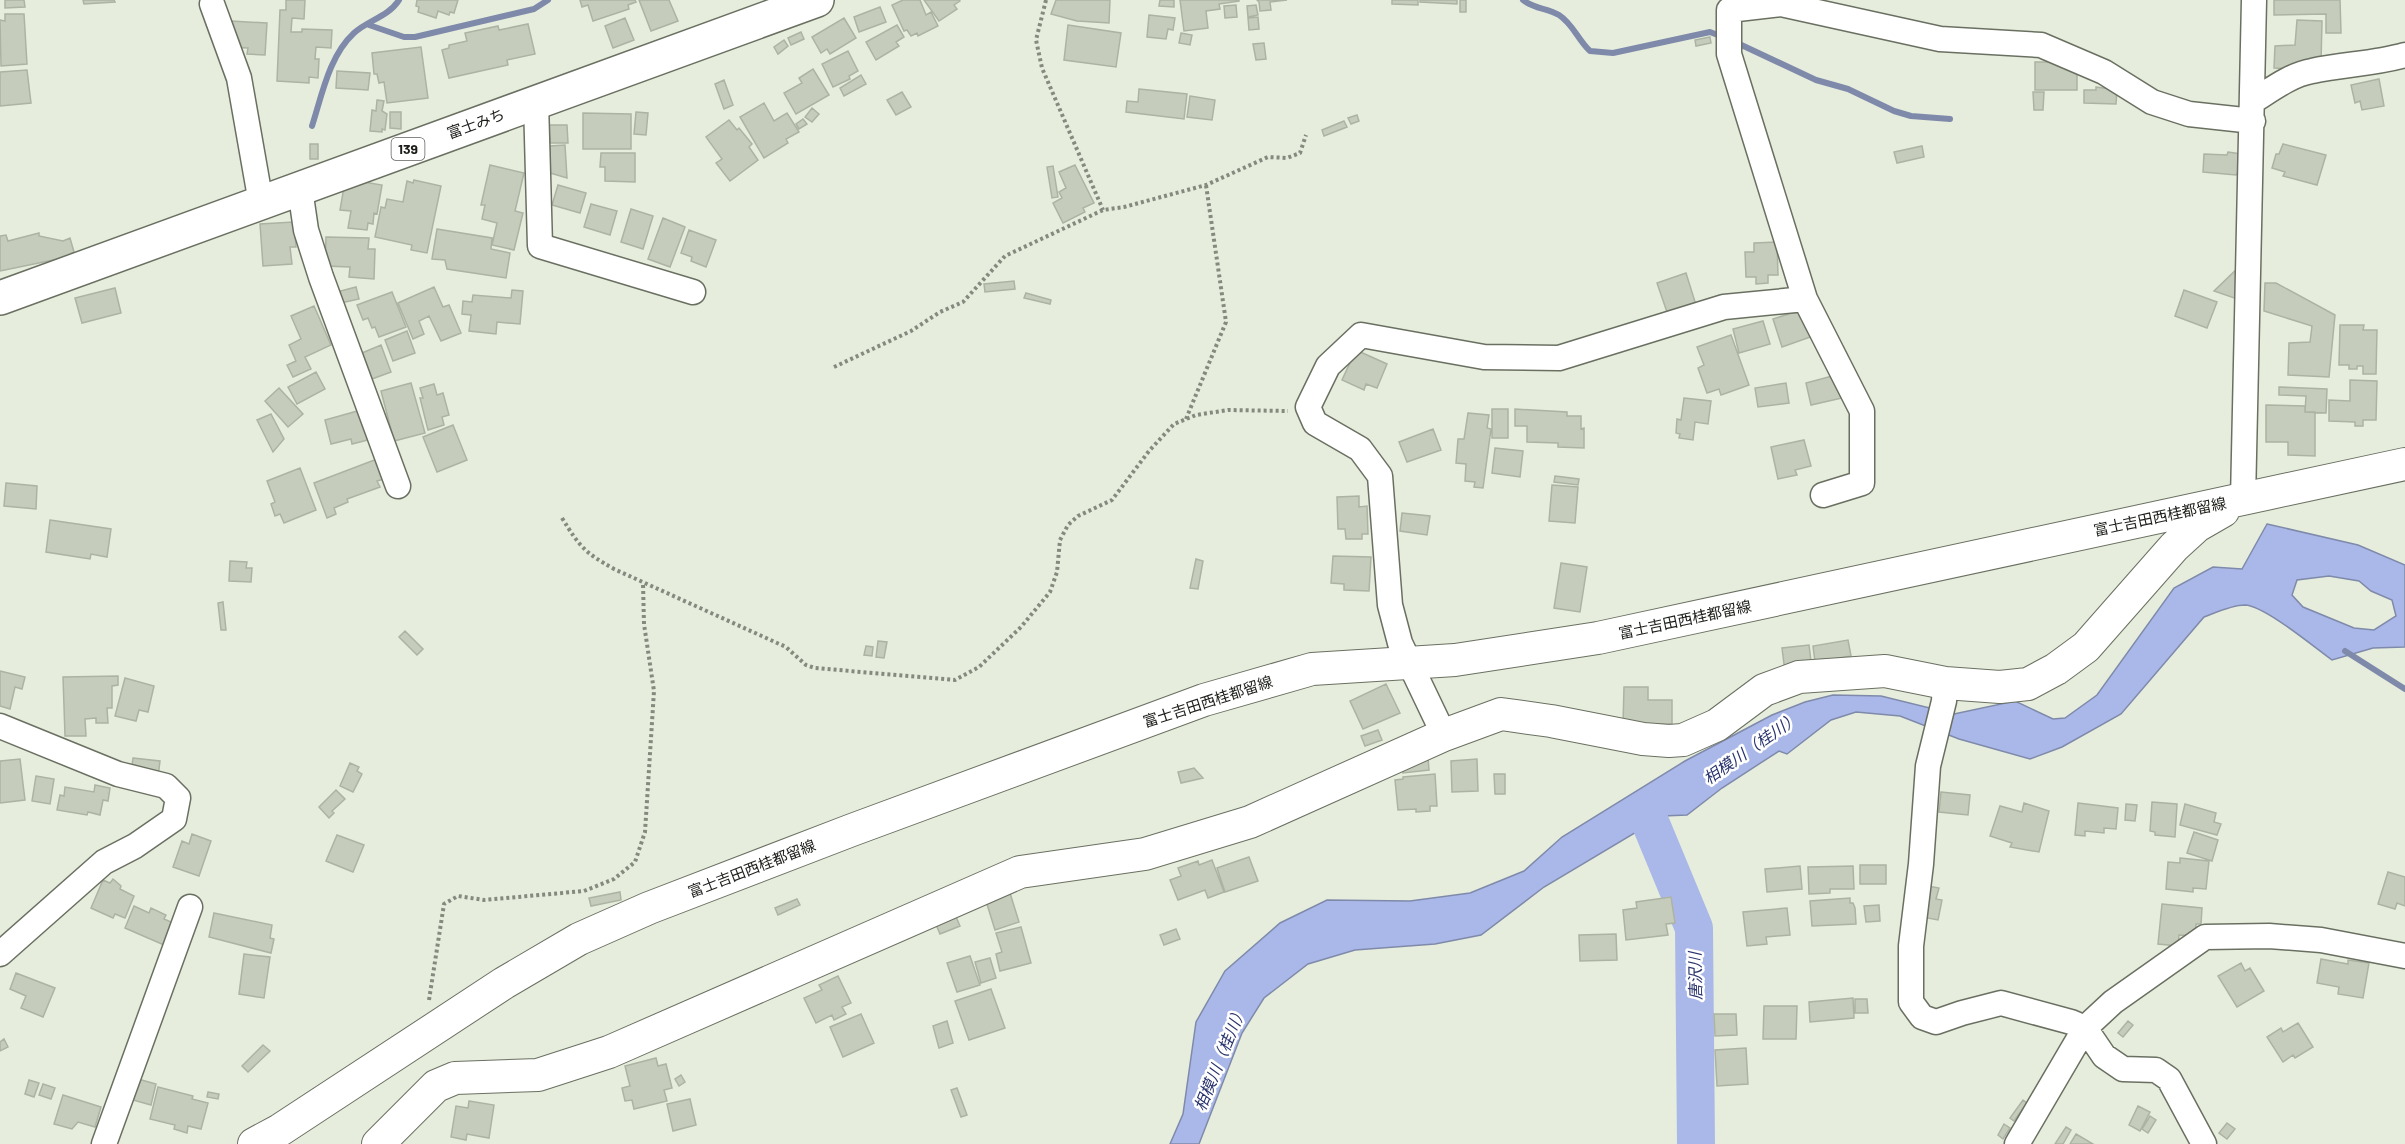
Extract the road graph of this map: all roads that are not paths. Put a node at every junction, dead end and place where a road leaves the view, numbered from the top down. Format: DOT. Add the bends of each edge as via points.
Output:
graph roads {
  1 [pos="817,0"];
  2 [pos="2254,0"];
  3 [pos="212,4"];
  4 [pos="2405,55"];
  5 [pos="536,102"];
  6 [pos="2253,111"];
  7 [pos="300,189"];
  8 [pos="261,203"];
  9 [pos="693,292"];
  10 [pos="0,298"];
  11 [pos="1805,299"];
  12 [pos="2405,464"];
  13 [pos="398,486"];
  14 [pos="1823,495"];
  15 [pos="2243,500"];
  16 [pos="1944,692"];
  17 [pos="0,726"];
  18 [pos="1444,735"];
  19 [pos="190,907"];
  20 [pos="0,954"];
  21 [pos="2405,956"];
  22 [pos="2085,1028"];
  23 [pos="104,1144"];
  24 [pos="254,1144"];
  25 [pos="378,1144"];
  26 [pos="2017,1144"];
  27 [pos="2204,1144"];
  1 -- 5 [label="highway, 富士みち / 139"];
  2 -- 6 [label="street"];
  3 -- 8 [label="street" via="239,78"];
  4 -- 6 [label="street" via="2310,71 2280,84"];
  5 -- 7 [label="highway, 富士みち / 139"];
  5 -- 9 [label="street" via="540,246"];
  6 -- 11 [label="street" via="2189,114 2152,102 2104,72 2041,45 1940,39 1781,4 1729,10 1729,54"];
  6 -- 15 [label="street"];
  7 -- 8 [label="highway, 富士みち / 139"];
  7 -- 13 [label="street" via="306,230 321,277"];
  8 -- 10 [label="highway, 富士みち / 139"];
  11 -- 14 [label="street" via="1862,411 1862,483"];
  11 -- 18 [label="street" via="1724,307 1559,358 1484,357 1361,335 1328,366 1308,407 1315,423 1360,449 1380,476 1390,605 1400,643"];
  12 -- 15 [label="main road, 富士吉田西桂都留線"];
  15 -- 16 [label="main road, 富士吉田西桂都留線" via="2197,526 2086,647 2056,669 2028,684"];
  15 -- 24 [label="main road, 富士吉田西桂都留線" via="1598,638 1455,660 1312,669 1204,700 831,838 579,939"];
  16 -- 18 [label="main road, 富士吉田西桂都留線" via="1885,671 1799,677 1764,690 1717,725 1683,740 1643,739 1501,714"];
  16 -- 22 [label="street" via="1928,766 1911,946 1911,1002 1922,1017 1936,1022 2001,1004"];
  17 -- 20 [label="street" via="118,774 166,786 178,798 174,819 104,862"];
  18 -- 25 [label="main road, 富士吉田西桂都留線" via="1250,822 1145,854 1020,872 609,1052 538,1075 455,1078 436,1086"];
  19 -- 23 [label="street"];
  21 -- 22 [label="street" via="2321,939 2205,937 2113,1002"];
  22 -- 26 [label="street"];
  22 -- 27 [label="street" via="2104,1056 2123,1069 2156,1070 2169,1079"];
}
